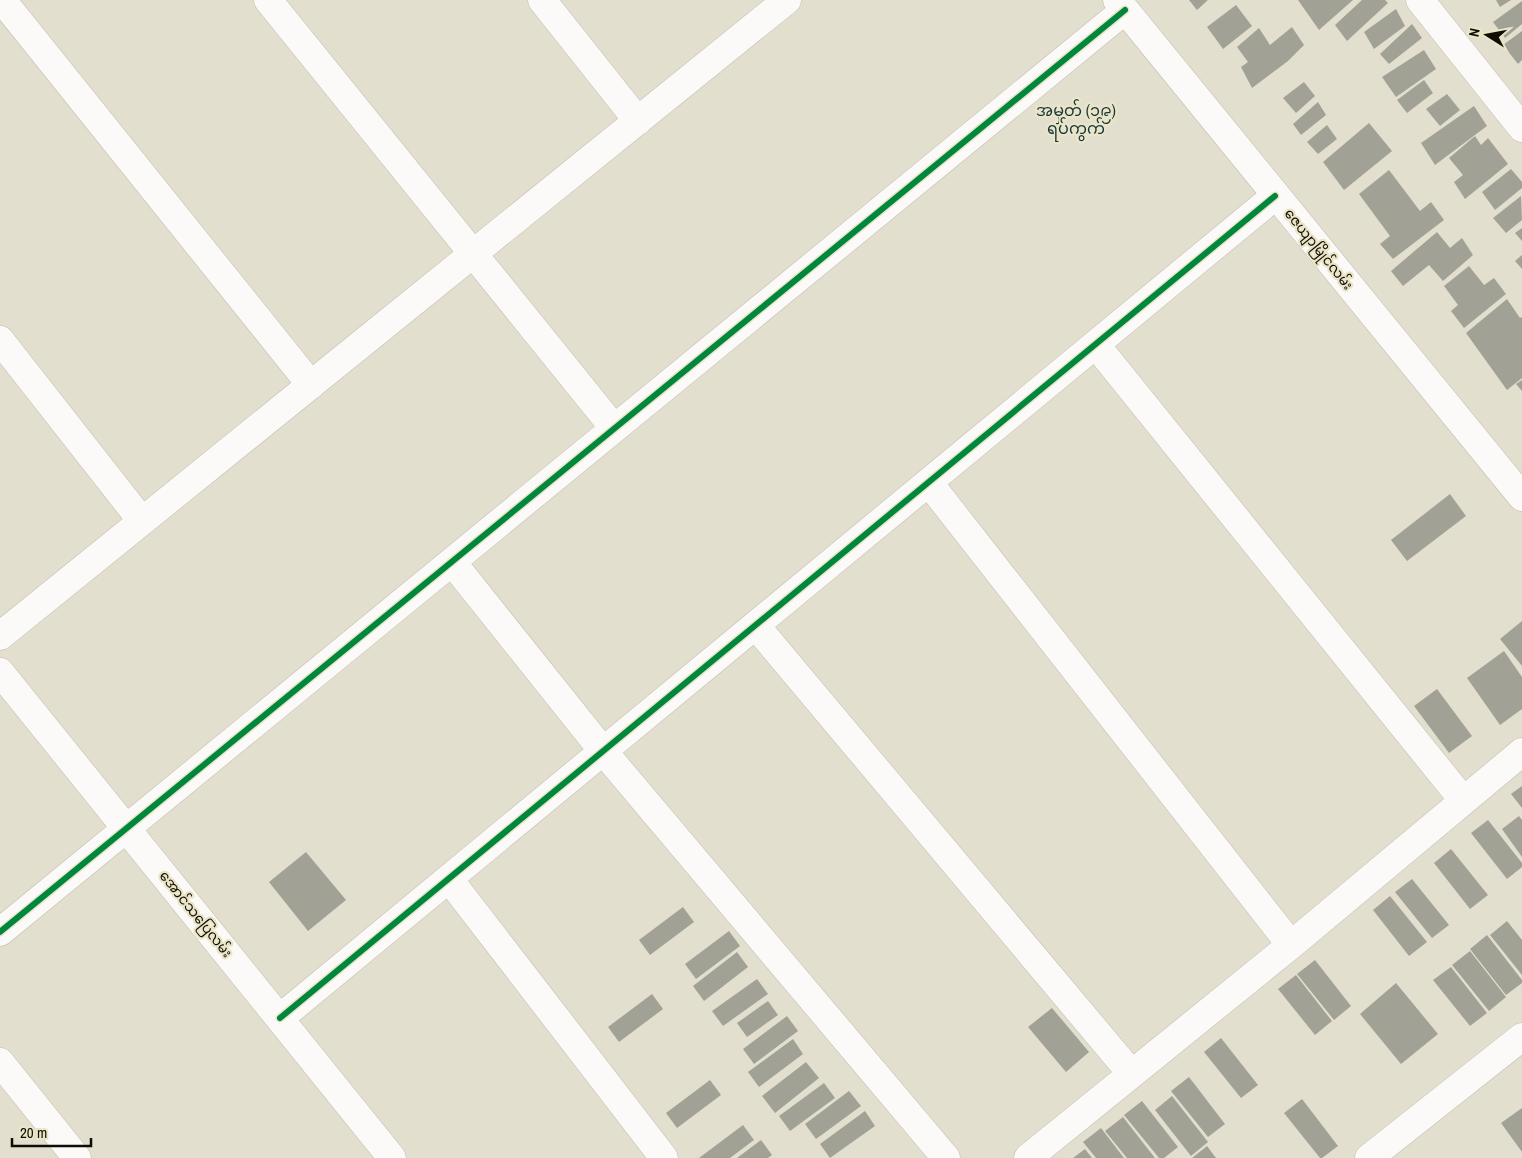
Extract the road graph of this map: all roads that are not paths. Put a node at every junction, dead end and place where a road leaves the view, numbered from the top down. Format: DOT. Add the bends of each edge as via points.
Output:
graph roads {
  1 [pos="2,0"];
  2 [pos="268,0"];
  3 [pos="542,0"];
  4 [pos="787,0"];
  5 [pos="1424,2"];
  6 [pos="1121,5"];
  7 [pos="638,121"];
  8 [pos="1522,128"];
  9 [pos="1275,196"];
  10 [pos="473,254"];
  11 [pos="0,340"];
  12 [pos="1096,345"];
  13 [pos="310,385"];
  14 [pos="614,428"];
  15 [pos="929,483"];
  16 [pos="1522,496"];
  17 [pos="142,521"];
  18 [pos="452,562"];
  19 [pos="756,626"];
  20 [pos="0,636"];
  21 [pos="0,672"];
  22 [pos="604,751"];
  23 [pos="1522,752"];
  24 [pos="1464,800"];
  25 [pos="126,828"];
  26 [pos="449,879"];
  27 [pos="0,932"];
  28 [pos="1291,945"];
  29 [pos="280,1018"];
  30 [pos="1522,1038"];
  31 [pos="0,1062"];
  32 [pos="1131,1073"];
  33 [pos="77,1158"];
  34 [pos="392,1158"];
  35 [pos="664,1158"];
  36 [pos="946,1158"];
  37 [pos="1028,1158"];
  38 [pos="1369,1158"];
  1 -- 13 [label="street"];
  2 -- 10 [label="street"];
  3 -- 7 [label="street"];
  4 -- 7 [label="street"];
  5 -- 8 [label="street"];
  6 -- 9 [label="street, ဇေယျာမြိုင်လမ်း"];
  6 -- 14 [label="street"];
  7 -- 10 [label="street"];
  9 -- 12 [label="street"];
  9 -- 16 [label="street, ဇေယျာမြိုင်လမ်း"];
  10 -- 13 [label="street"];
  10 -- 14 [label="street"];
  11 -- 17 [label="street"];
  12 -- 15 [label="street"];
  12 -- 24 [label="street"];
  13 -- 17 [label="street"];
  14 -- 18 [label="street"];
  15 -- 19 [label="street"];
  15 -- 28 [label="street"];
  17 -- 20 [label="street"];
  18 -- 22 [label="street"];
  18 -- 25 [label="street"];
  19 -- 22 [label="street"];
  19 -- 32 [label="street"];
  21 -- 25 [label="street, အောင်သပြေလမ်း"];
  22 -- 26 [label="street"];
  22 -- 36 [label="street"];
  23 -- 24 [label="street"];
  24 -- 28 [label="street"];
  25 -- 27 [label="street"];
  25 -- 29 [label="street, အောင်သပြေလမ်း"];
  26 -- 29 [label="street"];
  26 -- 35 [label="street"];
  28 -- 32 [label="street"];
  29 -- 34 [label="street, အောင်သပြေလမ်း"];
  30 -- 38 [label="street"];
  31 -- 33 [label="street"];
  32 -- 37 [label="street"];
}
